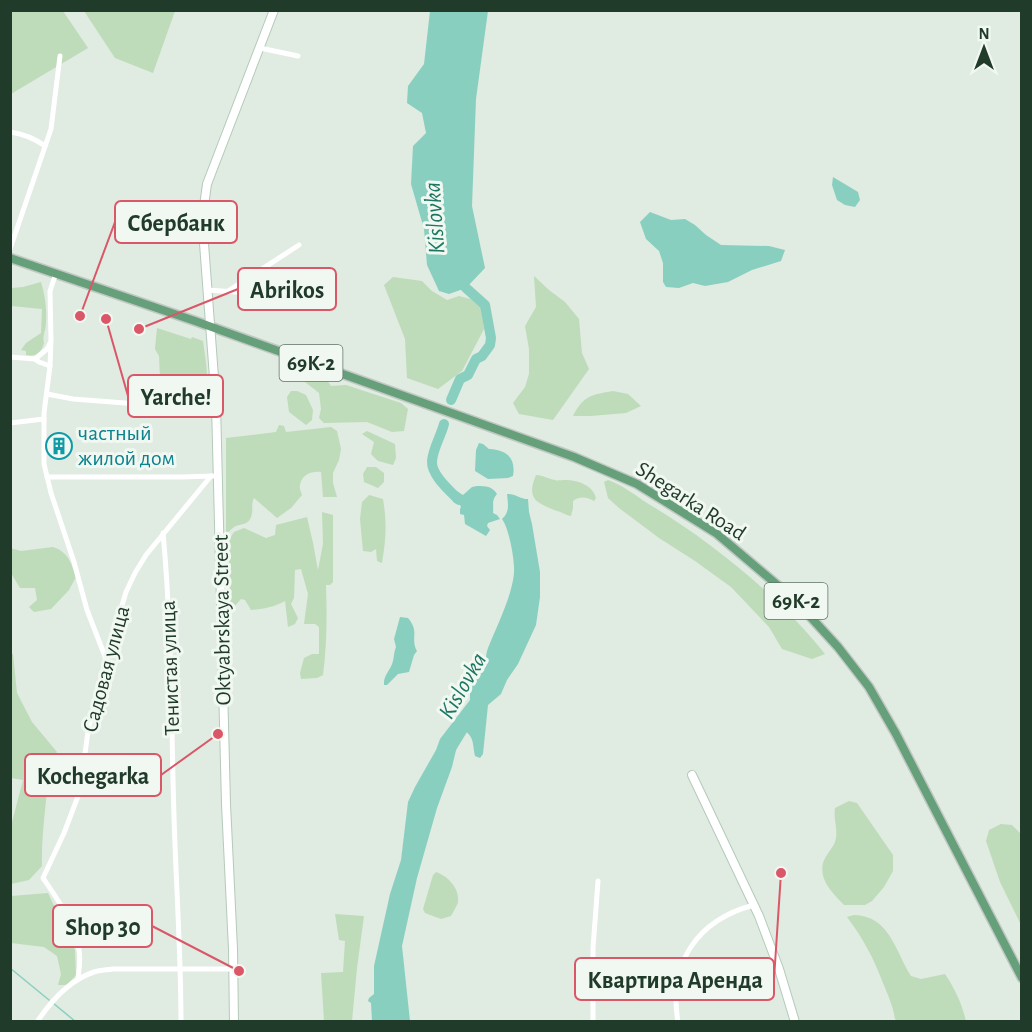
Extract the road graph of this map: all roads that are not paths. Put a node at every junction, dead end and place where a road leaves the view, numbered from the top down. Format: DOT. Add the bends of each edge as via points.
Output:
graph roads {
  1 [pos="274,10"];
  2 [pos="260,48"];
  3 [pos="60,56"];
  4 [pos="298,57"];
  5 [pos="10,132"];
  6 [pos="45,146"];
  7 [pos="299,245"];
  8 [pos="10,249"];
  9 [pos="10,258"];
  10 [pos="56,273"];
  11 [pos="207,290"];
  12 [pos="228,291"];
  13 [pos="272,291"];
  14 [pos="211,327"];
  15 [pos="51,340"];
  16 [pos="10,357"];
  17 [pos="35,359"];
  18 [pos="50,366"];
  19 [pos="47,394"];
  20 [pos="216,404"];
  21 [pos="44,419"];
  22 [pos="10,423"];
  23 [pos="215,476"];
  24 [pos="47,477"];
  25 [pos="163,533"];
  26 [pos="106,660"];
  27 [pos="692,775"];
  28 [pos="598,881"];
  29 [pos="754,905"];
  30 [pos="181,969"];
  31 [pos="233,969"];
  32 [pos="1022,978"];
  33 [pos="78,979"];
  34 [pos="37,1022"];
  35 [pos="181,1022"];
  36 [pos="234,1022"];
  37 [pos="593,1022"];
  38 [pos="678,1022"];
  39 [pos="795,1022"];
  1 -- 2 [label="street, Oktyabrskaya Street"];
  2 -- 4 [label="street"];
  2 -- 11 [label="street, Oktyabrskaya Street" via="207,184 203,230"];
  3 -- 6 [label="street" via="51,129"];
  5 -- 6 [label="street" via="24,134"];
  6 -- 8 [label="street"];
  7 -- 12 [label="street"];
  9 -- 10 [label="main road, 69К-2"];
  10 -- 14 [label="main road, 69К-2"];
  10 -- 15 [label="street" via="50,291"];
  11 -- 12 [label="street"];
  11 -- 14 [label="street, Oktyabrskaya Street"];
  12 -- 13 [label="street"];
  14 -- 20 [label="street, Oktyabrskaya Street"];
  14 -- 32 [label="main road, Shegarka Road / 69К-2" via="574,457 637,484 716,533 795,600 869,687"];
  15 -- 17 [label="street"];
  15 -- 18 [label="street"];
  16 -- 17 [label="street"];
  17 -- 18 [label="street"];
  18 -- 19 [label="street"];
  19 -- 20 [label="street" via="151,405"];
  19 -- 21 [label="street"];
  20 -- 23 [label="street, Oktyabrskaya Street"];
  21 -- 22 [label="street"];
  21 -- 24 [label="street"];
  23 -- 24 [label="street"];
  23 -- 25 [label="street"];
  23 -- 31 [label="street, Oktyabrskaya Street"];
  24 -- 26 [label="street"];
  25 -- 26 [label="street, Садовая улица" via="126,592"];
  25 -- 30 [label="street, Тенистая улица" via="171,643"];
  26 -- 33 [label="street, Садовая улица" via="88,731 80,790 43,878 75,934 80,952"];
  27 -- 29 [label="street"];
  28 -- 37 [label="street"];
  29 -- 38 [label="street" via="723,916 694,942 678,978"];
  29 -- 39 [label="street"];
  30 -- 31 [label="street"];
  30 -- 33 [label="street" via="113,969 95,971"];
  30 -- 35 [label="street, Тенистая улица"];
  31 -- 36 [label="street, Oktyabrskaya Street"];
  33 -- 34 [label="street" via="61,992"];
}
